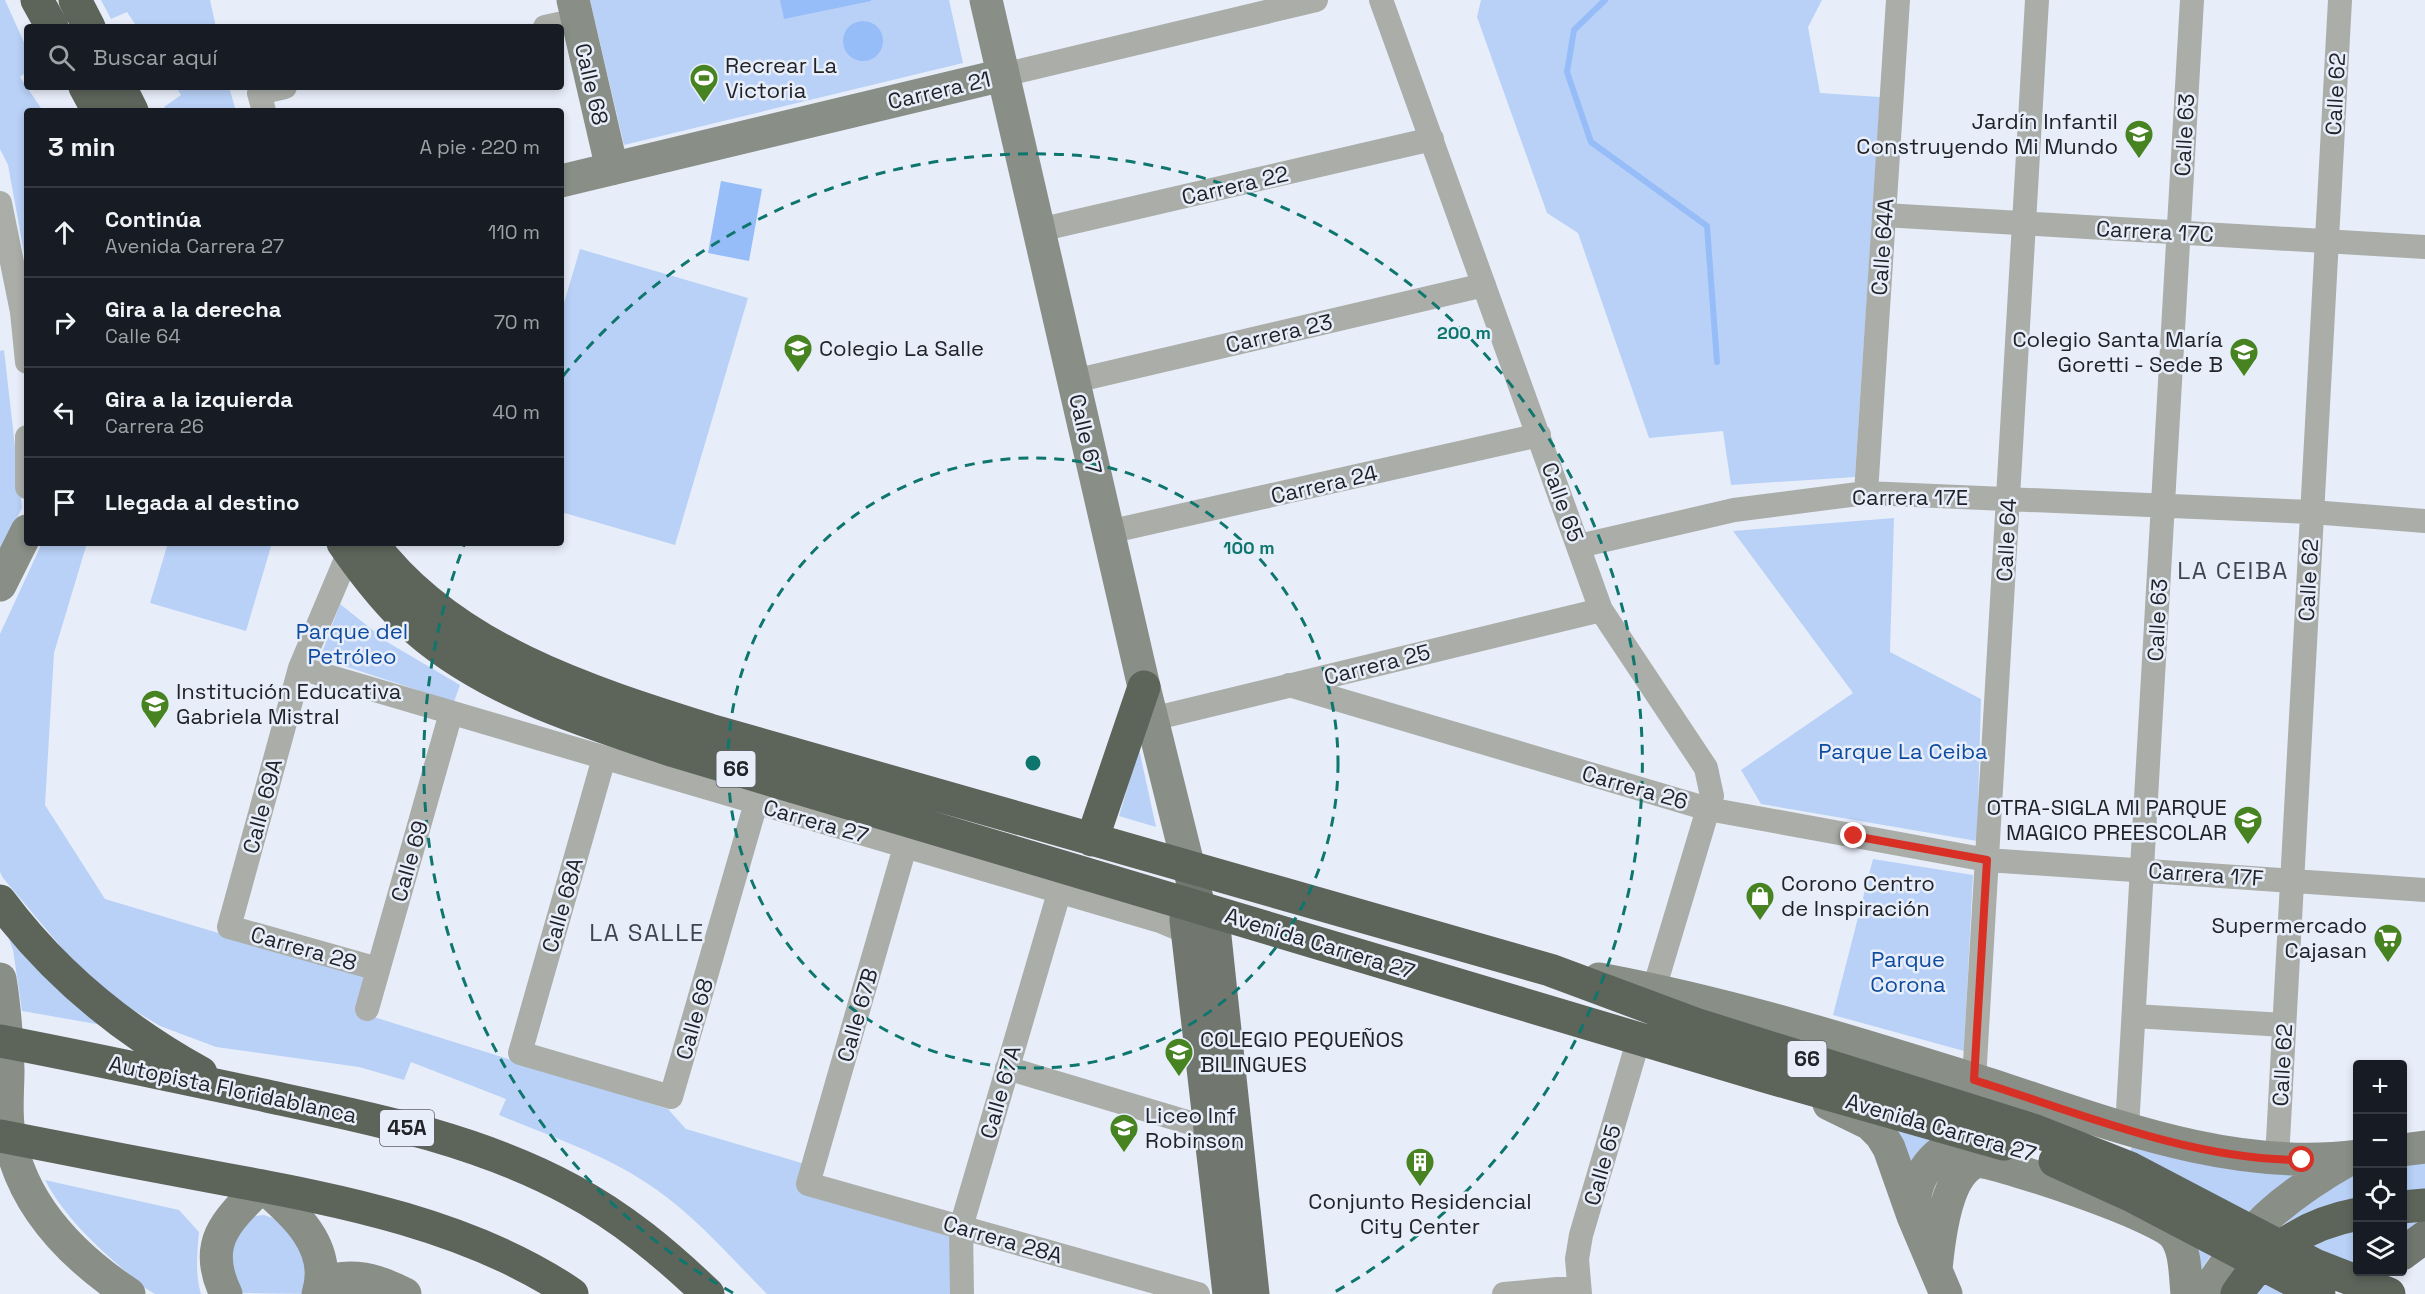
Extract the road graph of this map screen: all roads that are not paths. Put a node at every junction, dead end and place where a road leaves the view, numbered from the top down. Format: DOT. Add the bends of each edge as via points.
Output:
graph roads {
  1 [pos="38,0"];
  2 [pos="75,0"];
  3 [pos="986,0"];
  4 [pos="1317,0"];
  5 [pos="1381,0"];
  6 [pos="1898,0"];
  7 [pos="2037,0"];
  8 [pos="2192,0"];
  9 [pos="2340,0"];
  10 [pos="575,10"];
  11 [pos="50,24"];
  12 [pos="87,24"];
  13 [pos="550,24"];
  14 [pos="1004,75"];
  15 [pos="87,90"];
  16 [pos="122,90"];
  17 [pos="280,90"];
  18 [pos="262,102"];
  19 [pos="96,108"];
  20 [pos="130,108"];
  21 [pos="1432,139"];
  22 [pos="612,169"];
  23 [pos="564,180"];
  24 [pos="0,203"];
  25 [pos="1884,215"];
  26 [pos="2024,224"];
  27 [pos="1039,230"];
  28 [pos="3,232"];
  29 [pos="2179,232"];
  30 [pos="2326,241"];
  31 [pos="2425,247"];
  32 [pos="1484,285"];
  33 [pos="24,332"];
  34 [pos="1074,381"];
  35 [pos="1539,435"];
  36 [pos="1866,493"];
  37 [pos="2008,499"];
  38 [pos="2163,506"];
  39 [pos="2312,512"];
  40 [pos="2425,521"];
  41 [pos="1108,532"];
  42 [pos="24,537"];
  43 [pos="355,546"];
  44 [pos="1579,546"];
  45 [pos="0,585"];
  46 [pos="1601,610"];
  47 [pos="1378,664"];
  48 [pos="300,668"];
  49 [pos="1289,685"];
  50 [pos="1144,687"];
  51 [pos="1372,710"];
  52 [pos="451,713"];
  53 [pos="1152,719"];
  54 [pos="604,758"];
  55 [pos="756,803"];
  56 [pos="1708,809"];
  57 [pos="1092,840"];
  58 [pos="905,847"];
  59 [pos="1987,860"];
  60 [pos="1189,868"];
  61 [pos="2142,870"];
  62 [pos="2292,880"];
  63 [pos="2425,890"];
  64 [pos="1059,892"];
  65 [pos="0,901"];
  66 [pos="1199,906"];
  67 [pos="229,927"];
  68 [pos="1189,941"];
  69 [pos="378,969"];
  70 [pos="1550,970"];
  71 [pos="0,979"];
  72 [pos="1654,989"];
  73 [pos="367,1009"];
  74 [pos="2133,1016"];
  75 [pos="2284,1025"];
  76 [pos="1639,1038"];
  77 [pos="0,1041"];
  78 [pos="1007,1068"];
  79 [pos="1764,1076"];
  80 [pos="1974,1080"];
  81 [pos="229,1088"];
  82 [pos="671,1097"];
  83 [pos="2127,1128"];
  84 [pos="1223,1133"];
  85 [pos="1976,1135"];
  86 [pos="0,1136"];
  87 [pos="2425,1147"];
  88 [pos="2407,1149"];
  89 [pos="2061,1152"];
  90 [pos="2353,1156"];
  91 [pos="2353,1158"];
  92 [pos="2277,1159"];
  93 [pos="808,1184"];
  94 [pos="262,1186"];
  95 [pos="2102,1200"];
  96 [pos="2425,1205"];
  97 [pos="2407,1207"];
  98 [pos="1913,1216"];
  99 [pos="2349,1216"];
  100 [pos="961,1227"];
  101 [pos="2425,1238"];
  102 [pos="2407,1251"];
  103 [pos="2374,1276"];
  104 [pos="1941,1282"];
  105 [pos="323,1290"];
  106 [pos="1579,1291"];
  107 [pos="129,1294"];
  108 [pos="226,1294"];
  109 [pos="405,1294"];
  110 [pos="572,1294"];
  111 [pos="708,1294"];
  112 [pos="962,1294"];
  113 [pos="1198,1294"];
  114 [pos="1229,1294"];
  115 [pos="1254,1294"];
  116 [pos="1504,1294"];
  117 [pos="2187,1294"];
  118 [pos="2206,1294"];
  119 [pos="2238,1294"];
  120 [pos="2319,1294"];
  121 [pos="2349,1294"];
  122 [pos="2389,1294"];
  1 -- 11 [label="highway"];
  2 -- 12 [label="highway"];
  3 -- 14 [label="street, Calle 67"];
  4 -- 14 [label="street, Carrera 21"];
  5 -- 21 [label="street, Calle 65"];
  6 -- 25 [label="street, Calle 64A"];
  7 -- 26 [label="street, Calle 64"];
  8 -- 29 [label="street, Calle 63"];
  9 -- 30 [label="street, Calle 62"];
  10 -- 13 [label="street"];
  10 -- 22 [label="street, Calle 68"];
  14 -- 22 [label="street, Carrera 21"];
  14 -- 27 [label="street, Calle 67"];
  15 -- 19 [label="highway"];
  16 -- 20 [label="highway"];
  17 -- 18 [label="street"];
  21 -- 27 [label="street, Carrera 22"];
  21 -- 32 [label="street, Calle 65"];
  22 -- 23 [label="street, Carrera 21"];
  24 -- 28 [label="street"];
  25 -- 26 [label="street, Carrera 17C"];
  25 -- 36 [label="street, Calle 64A"];
  26 -- 29 [label="street, Carrera 17C"];
  26 -- 37 [label="street, Calle 64"];
  27 -- 34 [label="street, Calle 67"];
  28 -- 33 [label="street"];
  29 -- 30 [label="street, Carrera 17C"];
  29 -- 38 [label="street, Calle 63"];
  30 -- 31 [label="street, Carrera 17C"];
  30 -- 39 [label="street, Calle 62"];
  32 -- 34 [label="street, Carrera 23"];
  32 -- 35 [label="street, Calle 65"];
  34 -- 41 [label="street, Calle 67"];
  35 -- 41 [label="street, Carrera 24"];
  35 -- 44 [label="street, Calle 65"];
  36 -- 37 [label="street, Carrera 17E"];
  36 -- 44 [label="street, Carrera 17E" via="1734,510"];
  37 -- 38 [label="street, Carrera 17E"];
  37 -- 59 [label="street, Calle 64"];
  38 -- 39 [label="street, Carrera 17E"];
  38 -- 61 [label="street, Calle 63"];
  39 -- 40 [label="street, Carrera 17E"];
  39 -- 62 [label="street, Calle 62"];
  41 -- 50 [label="street, Calle 67"];
  42 -- 45 [label="street"];
  43 -- 48 [label="street, Calle 69A"];
  43 -- 57 [label="highway, Avenida Carrera 27 / 66" via="444,612 518,658 570,682 699,726"];
  43 -- 66 [label="highway, Avenida Carrera 27 / 66" via="389,603 419,632 465,664 560,710 674,750"];
  44 -- 46 [label="street, Calle 65"];
  46 -- 47 [label="street, Carrera 25"];
  46 -- 56 [label="street, Calle 65" via="1706,768 1711,781"];
  47 -- 49 [label="street, Carrera 25"];
  47 -- 51 [label="street" via="1370,686"];
  48 -- 52 [label="street, Carrera 27"];
  48 -- 67 [label="street, Calle 69A"];
  49 -- 51 [label="street, Carrera 26"];
  49 -- 53 [label="street, Carrera 25"];
  50 -- 53 [label="street, Calle 67"];
  50 -- 57 [label="highway"];
  51 -- 56 [label="street, Carrera 26"];
  52 -- 54 [label="street, Carrera 27"];
  52 -- 69 [label="street, Calle 69"];
  53 -- 60 [label="street, Calle 67"];
  54 -- 55 [label="street, Carrera 27"];
  54 -- 82 [label="street, Calle 68A" via="520,1053"];
  55 -- 58 [label="street, Carrera 27"];
  55 -- 82 [label="street, Calle 68"];
  56 -- 59 [label="street, Carrera 26"];
  56 -- 72 [label="street, Calle 65"];
  57 -- 60 [label="highway, Avenida Carrera 27 / 66"];
  58 -- 64 [label="street, Carrera 27"];
  58 -- 93 [label="street, Calle 67B"];
  59 -- 61 [label="street, Carrera 17F"];
  59 -- 80 [label="street, Calle 64"];
  60 -- 66 [label="main road"];
  60 -- 70 [label="highway, Avenida Carrera 27 / 66"];
  61 -- 62 [label="street, Carrera 17F"];
  61 -- 74 [label="street, Calle 63"];
  62 -- 63 [label="street, Carrera 17F"];
  62 -- 75 [label="street, Calle 62"];
  64 -- 68 [label="street, Carrera 27" via="1171,925"];
  64 -- 78 [label="street, Calle 67A"];
  65 -- 81 [label="highway" via="34,942 97,1004 143,1038"];
  66 -- 68 [label="main road" via="1186,920"];
  66 -- 76 [label="highway, Avenida Carrera 27 / 66"];
  66 -- 84 [label="main road" via="1214,927"];
  67 -- 69 [label="street, Carrera 28"];
  68 -- 84 [label="main road"];
  69 -- 73 [label="street, Calle 69"];
  70 -- 72 [label="street, Avenida Carrera 27"];
  70 -- 89 [label="highway, Avenida Carrera 27 / 66"];
  71 -- 107 [label="street" via="7,1035 8,1124 21,1181 71,1249"];
  72 -- 80 [label="street, Avenida Carrera 27"];
  74 -- 75 [label="street"];
  74 -- 83 [label="street, Calle 63"];
  75 -- 92 [label="street, Calle 62"];
  76 -- 79 [label="highway, Avenida Carrera 27 / 66"];
  76 -- 106 [label="street, Calle 65" via="1581,1235"];
  77 -- 81 [label="highway, Autopista Floridablanca / 45A"];
  78 -- 84 [label="street"];
  78 -- 100 [label="street, Calle 67A"];
  79 -- 85 [label="highway, Avenida Carrera 27 / 66"];
  79 -- 98 [label="street" via="1870,1124 1889,1148"];
  80 -- 83 [label="street, Avenida Carrera 27"];
  81 -- 111 [label="highway, Autopista Floridablanca / 45A" via="399,1126 530,1169 611,1213"];
  83 -- 92 [label="street, Avenida Carrera 27" via="2204,1148"];
  83 -- 95 [label="street, Calle 63"];
  84 -- 114 [label="main road"];
  84 -- 115 [label="main road"];
  85 -- 89 [label="highway, Avenida Carrera 27 / 66"];
  85 -- 98 [label="street" via="1941,1150 1928,1163 1918,1179"];
  86 -- 94 [label="highway"];
  87 -- 88 [label="street"];
  89 -- 120 [label="highway, Avenida Carrera 27 / 66" via="2130,1195"];
  89 -- 122 [label="highway, Avenida Carrera 27 / 66" via="2169,1187 2317,1266"];
  90 -- 92 [label="street, Avenida Carrera 27"];
  91 -- 118 [label="street" via="2311,1183 2259,1223 2232,1253"];
  93 -- 100 [label="street, Carrera 28A"];
  94 -- 105 [label="street" via="306,1228 318,1253"];
  94 -- 108 [label="street" via="220,1234 215,1259"];
  94 -- 110 [label="highway" via="357,1205 448,1234 534,1271"];
  95 -- 104 [label="street" via="1988,1162 1970,1164 1953,1187 1942,1224"];
  95 -- 117 [label="street" via="2170,1230 2182,1249"];
  96 -- 97 [label="highway"];
  98 -- 104 [label="street"];
  99 -- 119 [label="highway" via="2309,1229 2276,1249"];
  100 -- 112 [label="street, Calle 67A"];
  100 -- 113 [label="street, Carrera 28A"];
  101 -- 102 [label="main road"];
  103 -- 121 [label="main road"];
  105 -- 109 [label="street" via="337,1279 365,1278"];
  106 -- 116 [label="street"];
}
